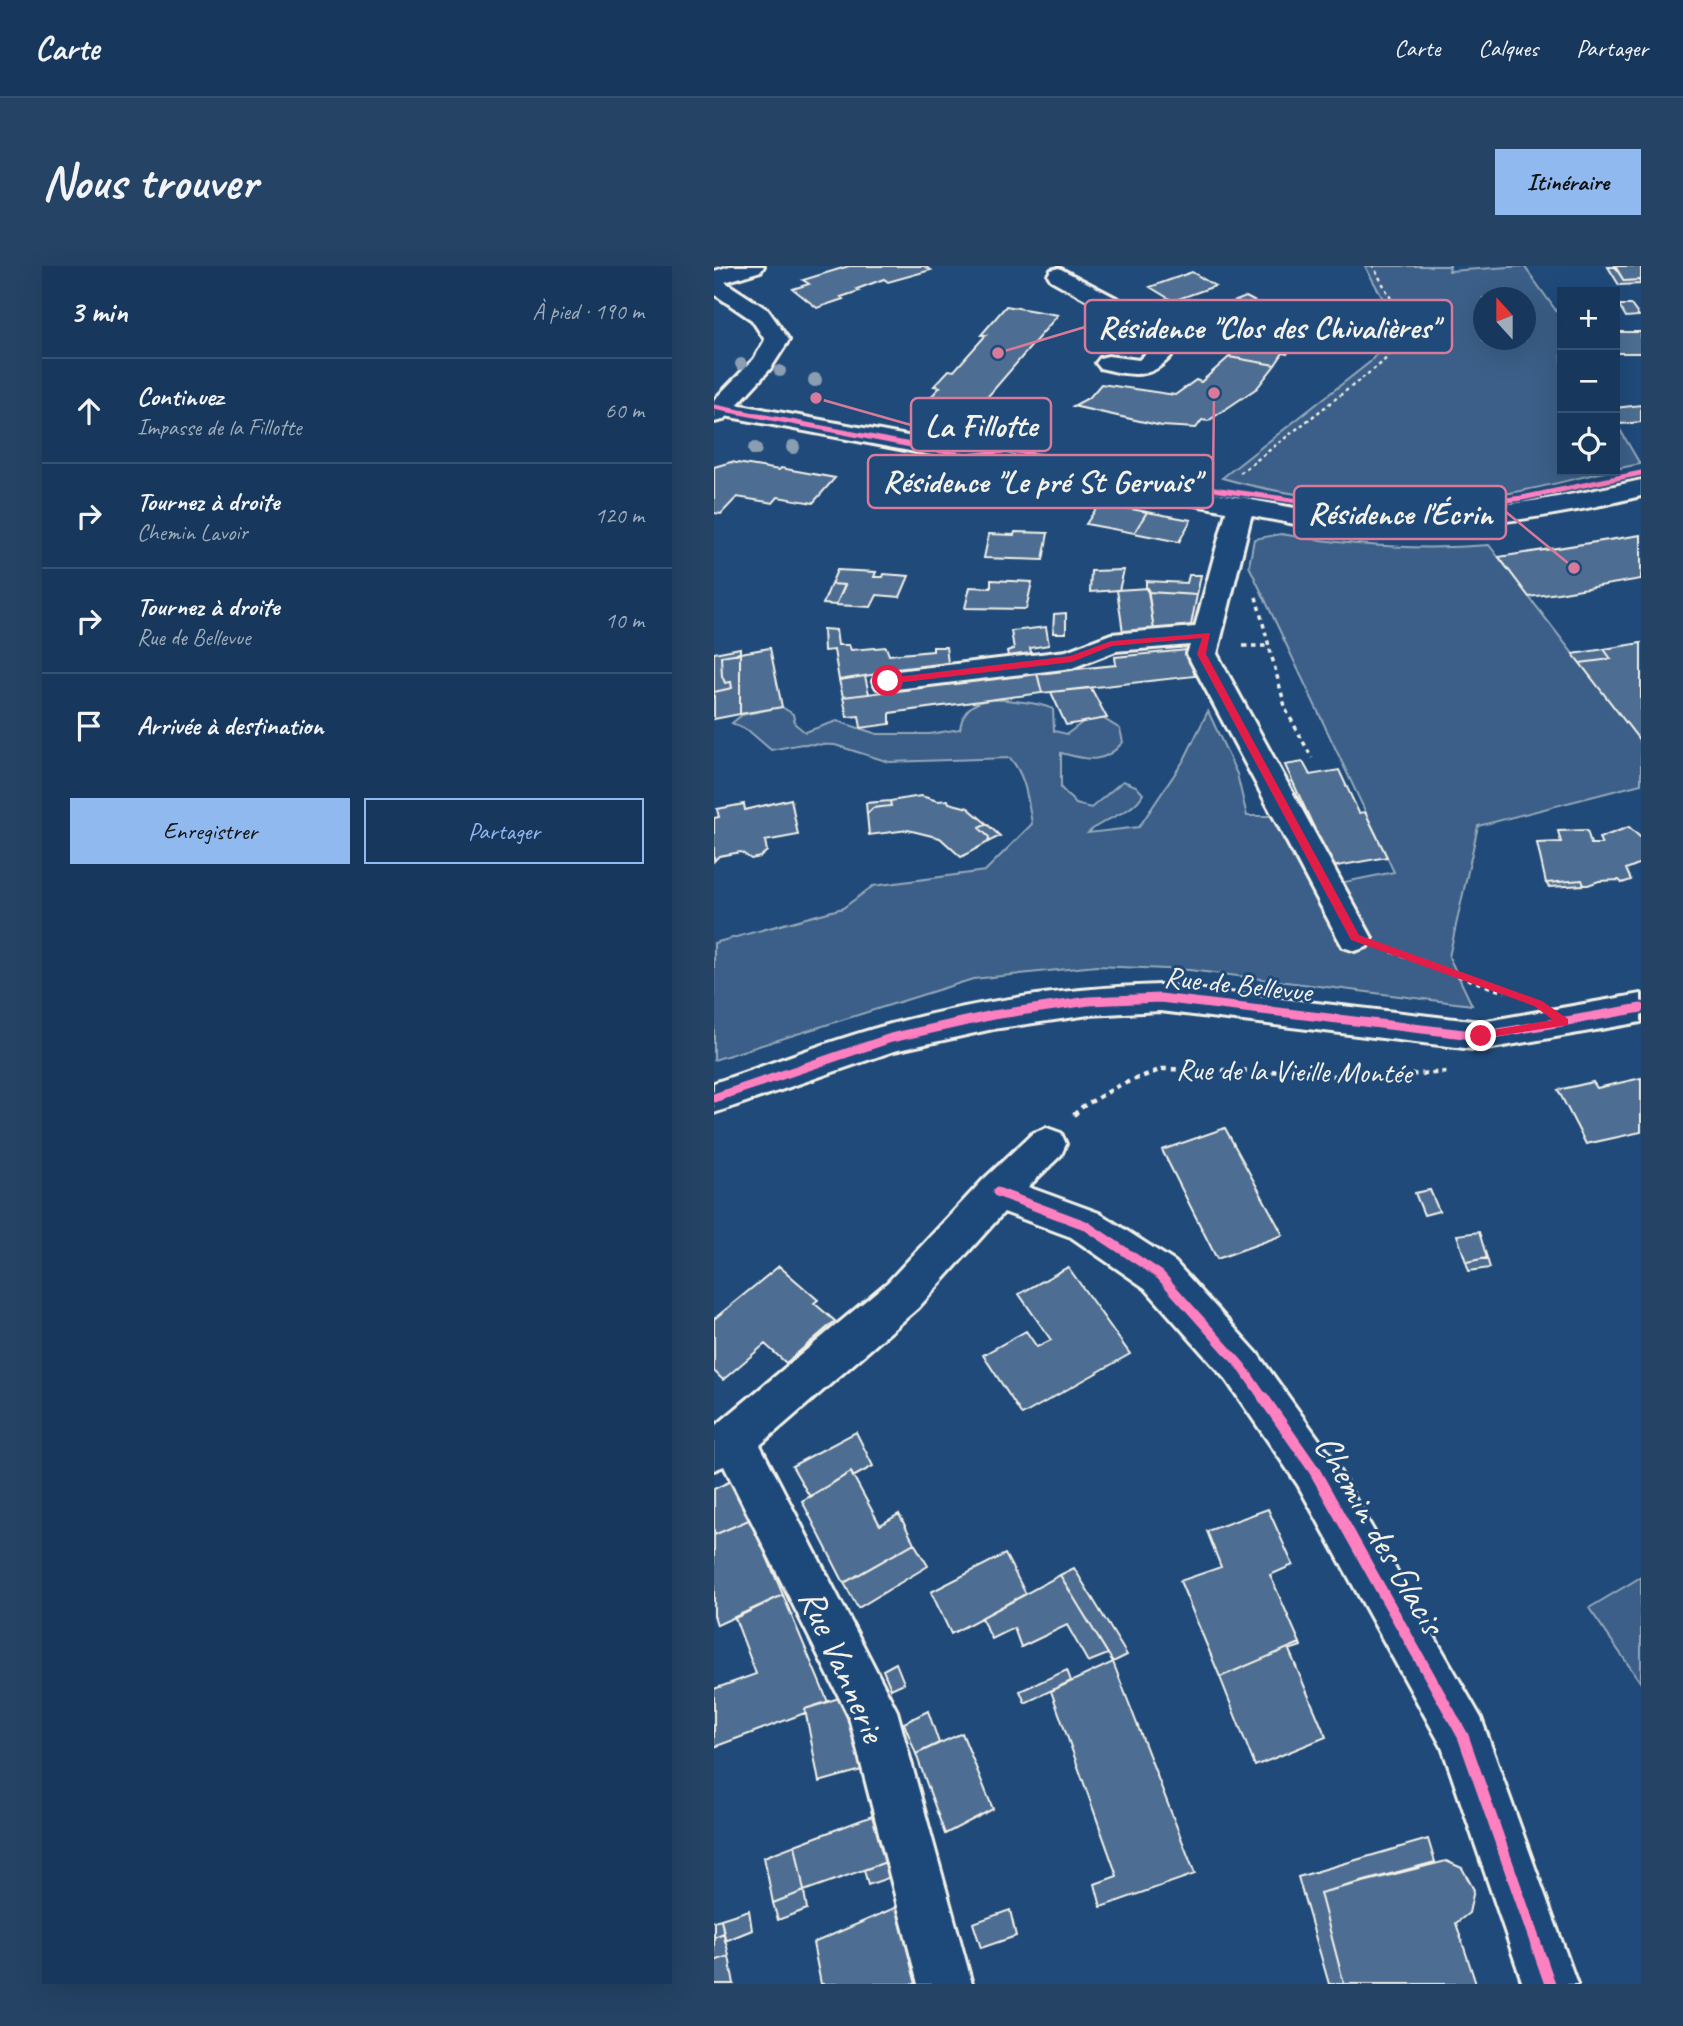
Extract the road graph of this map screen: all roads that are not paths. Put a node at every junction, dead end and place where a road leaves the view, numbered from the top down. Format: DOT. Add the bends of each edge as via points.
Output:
graph roads {
  1 [pos="753,266"];
  2 [pos="1087,266"];
  3 [pos="1050,271"];
  4 [pos="714,278"];
  5 [pos="714,285"];
  6 [pos="1108,362"];
  7 [pos="716,410"];
  8 [pos="1641,488"];
  9 [pos="1241,505"];
  10 [pos="1207,635"];
  11 [pos="888,681"];
  12 [pos="1355,937"];
  13 [pos="1641,1008"];
  14 [pos="714,1098"];
  15 [pos="1047,1144"];
  16 [pos="997,1192"];
  17 [pos="724,1444"];
  18 [pos="945,1984"];
  19 [pos="1550,1984"];
  1 -- 4 [label="street"];
  2 -- 3 [label="street"];
  3 -- 6 [label="street" via="1156,328 1166,339 1167,346 1144,368"];
  5 -- 7 [label="street" via="769,324 777,340 763,363"];
  7 -- 9 [label="street"];
  8 -- 9 [label="street" via="1536,511 1471,519 1343,522"];
  9 -- 10 [label="street"];
  10 -- 11 [label="street" via="1111,643 1072,659"];
  10 -- 12 [label="street" via="1202,654"];
  13 -- 14 [label="street, Rue de Bellevue" via="1481,1036 1160,998 1089,1001 993,1015 891,1038"];
  15 -- 16 [label="street"];
  16 -- 17 [label="street" via="903,1295"];
  16 -- 19 [label="street, Chemin des Glacis" via="1085,1225 1160,1275 1242,1367 1293,1439 1463,1736"];
  17 -- 18 [label="street, Rue Vannerie" via="872,1712"];
}
